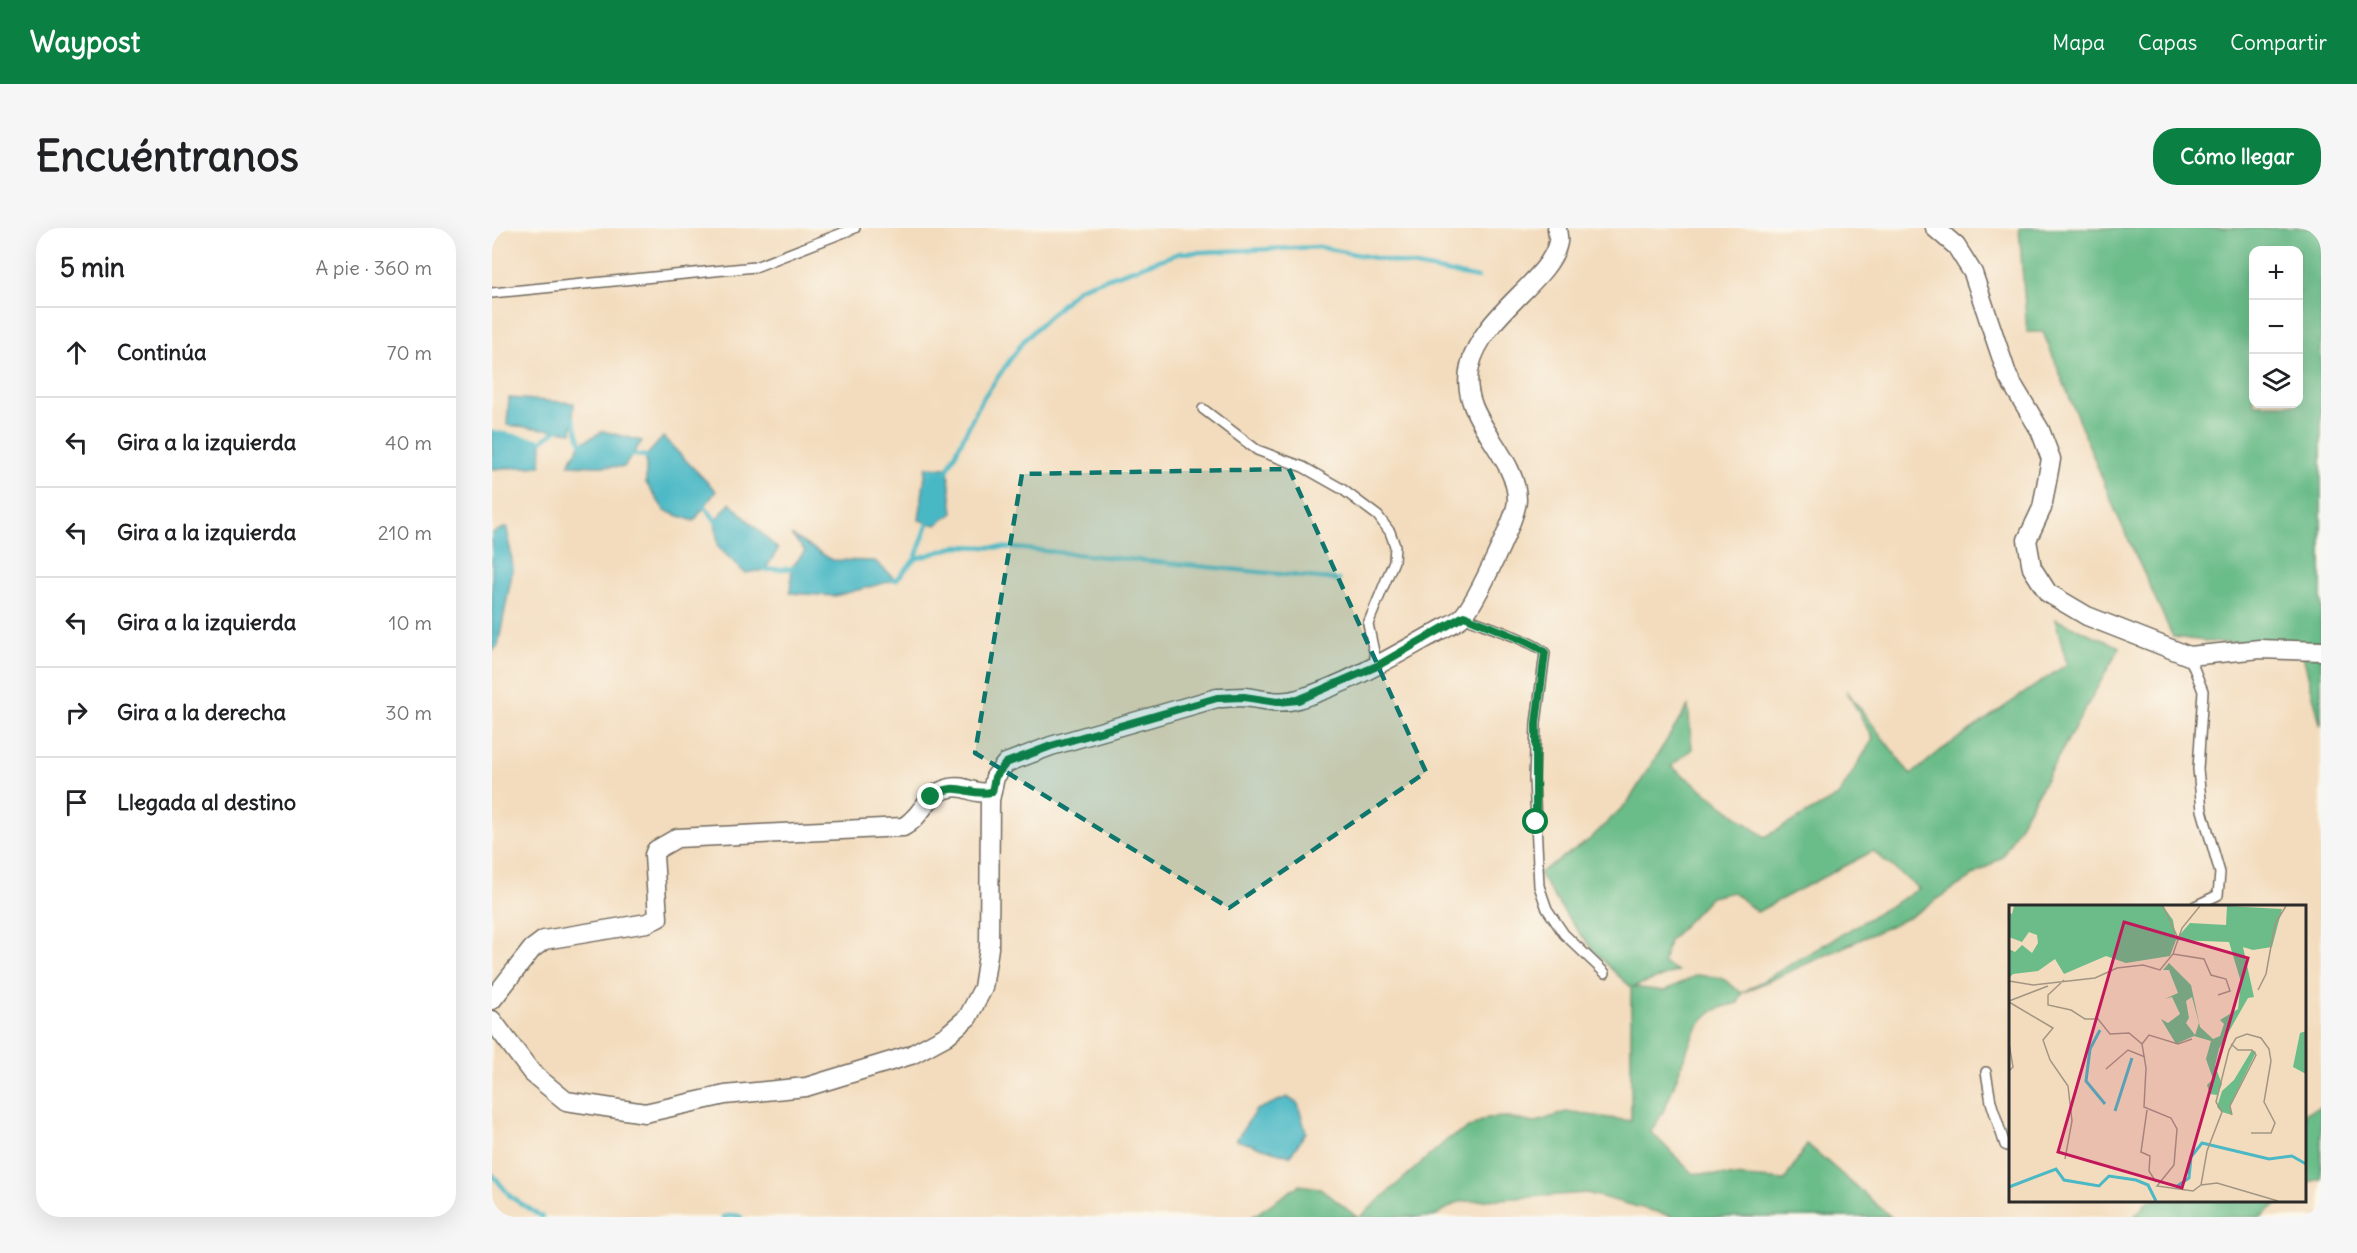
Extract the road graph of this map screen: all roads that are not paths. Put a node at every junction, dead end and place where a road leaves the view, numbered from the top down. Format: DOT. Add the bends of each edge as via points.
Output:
graph roads {
  1 [pos="855,228"];
  2 [pos="1557,228"];
  3 [pos="1935,228"];
  4 [pos="492,292"];
  5 [pos="1203,409"];
  6 [pos="1464,616"];
  7 [pos="2321,651"];
  8 [pos="2189,656"];
  9 [pos="1377,666"];
  10 [pos="992,792"];
  11 [pos="2197,905"];
  12 [pos="1605,973"];
  13 [pos="492,1000"];
  14 [pos="492,1020"];
  15 [pos="1986,1072"];
  16 [pos="2009,1147"];
  1 -- 4 [label="lane" via="755,267"];
  2 -- 6 [label="street" via="1558,242 1546,266 1494,319 1469,367 1468,392 1511,475 1517,501 1509,531"];
  3 -- 8 [label="street" via="1956,246 1973,273 2008,377 2040,430 2051,459 2042,508 2027,540 2032,568 2048,593 2087,616"];
  5 -- 9 [label="lane" via="1257,450 1303,467 1342,489 1378,516 1390,532 1395,546 1394,561 1368,624"];
  6 -- 9 [label="street"];
  6 -- 12 [label="lane" via="1538,645 1545,653 1534,768 1539,886 1547,909 1564,934"];
  7 -- 8 [label="street" via="2260,649"];
  8 -- 11 [label="lane" via="2203,691 2198,769 2202,810 2220,873 2218,895"];
  9 -- 10 [label="street" via="1298,700 1217,698 1051,746 1006,763 995,777"];
  10 -- 13 [label="street" via="974,794 960,787 950,788 925,802 911,822 895,828 669,841 656,849 654,855 658,918 544,940 532,949"];
  10 -- 14 [label="street" via="989,948 983,988 968,1017 946,1036 911,1055 806,1087 725,1095 645,1113 566,1101 531,1073"];
  15 -- 16 [label="lane" via="1991,1102 2005,1145"];
}
